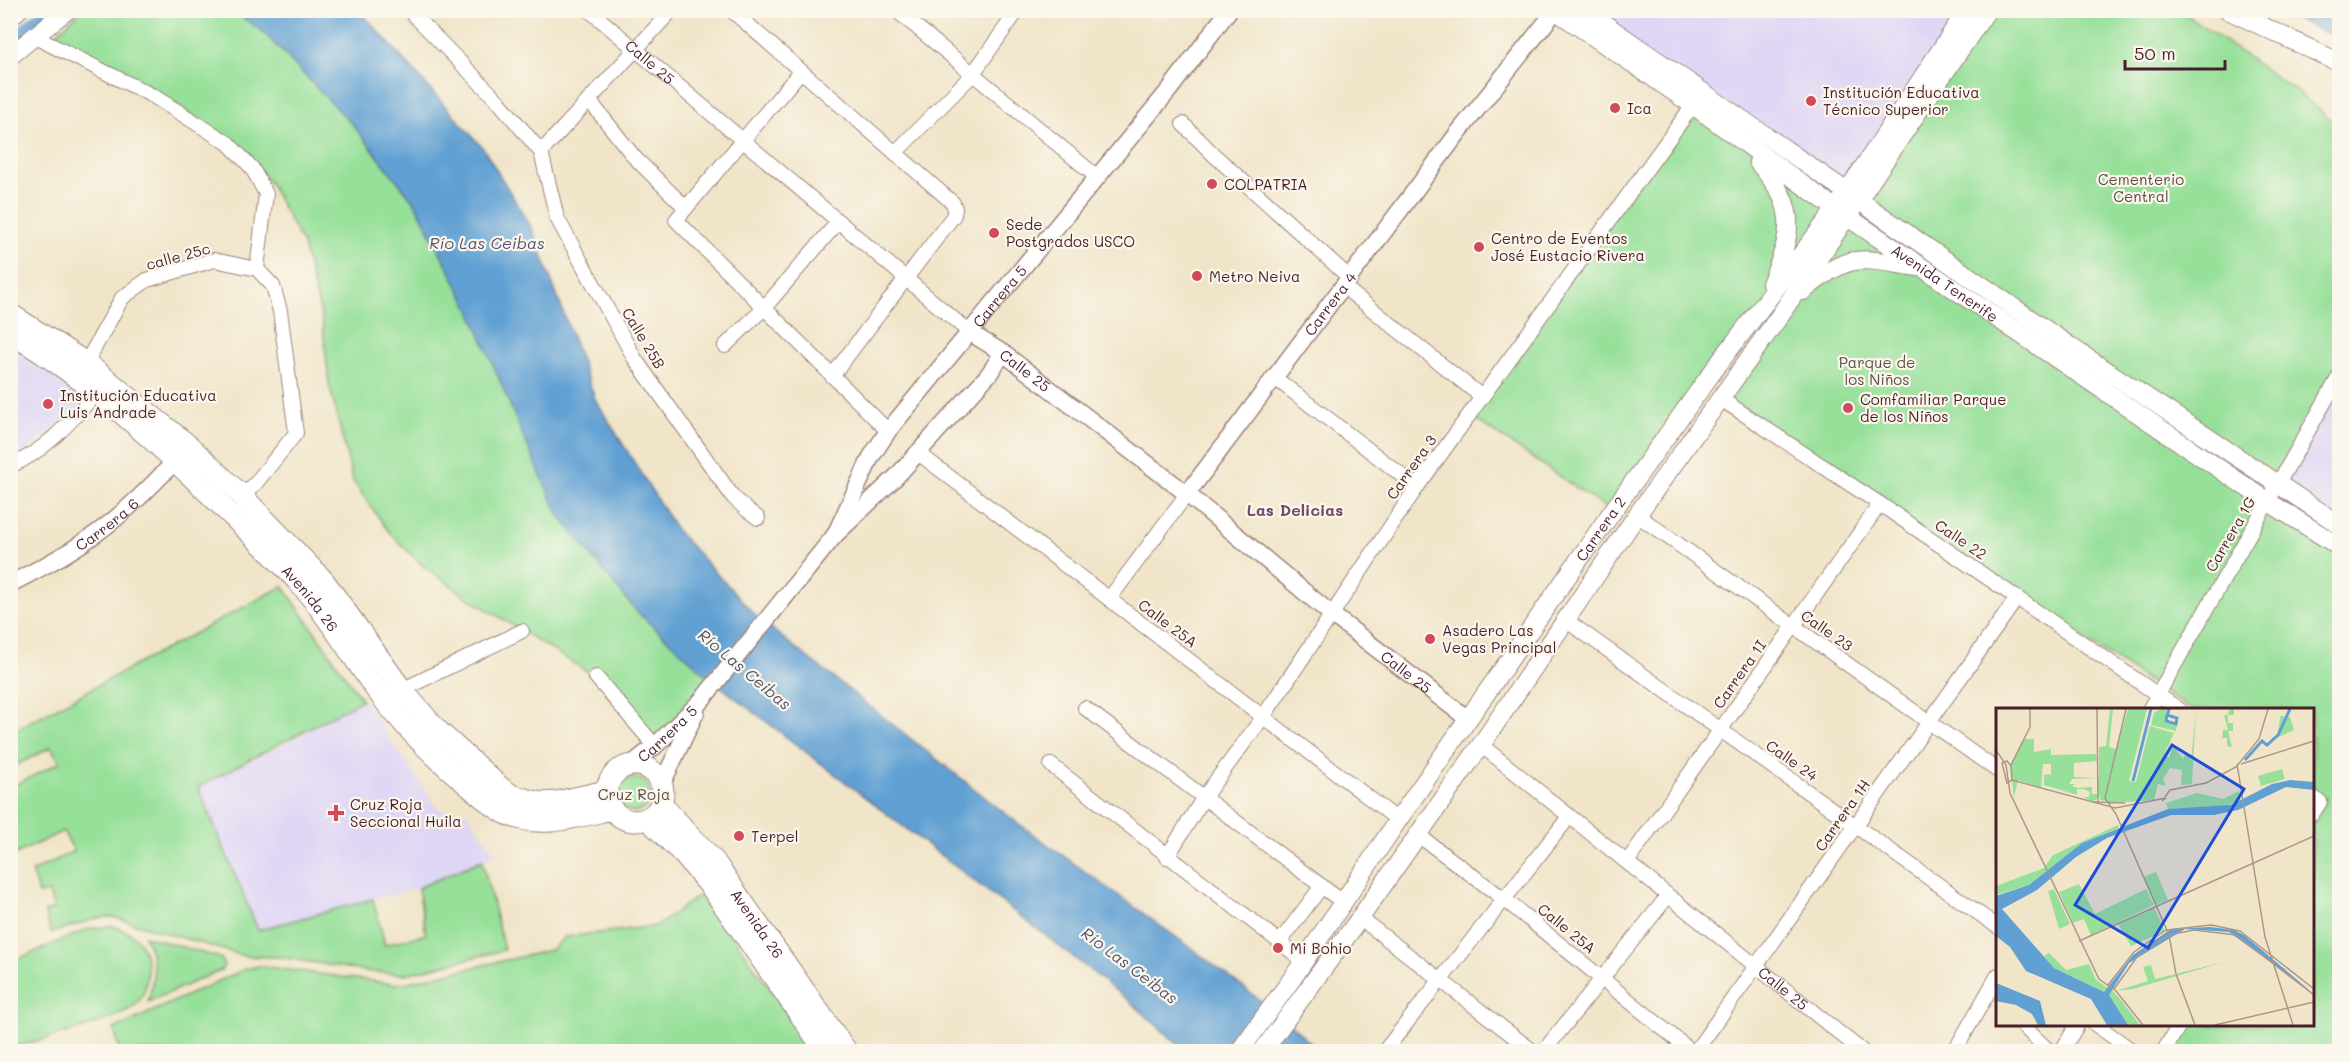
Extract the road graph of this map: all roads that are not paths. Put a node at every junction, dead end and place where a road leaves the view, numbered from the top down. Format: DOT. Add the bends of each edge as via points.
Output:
graph roads {
  1 [pos="18,10"];
  2 [pos="68,10"];
  3 [pos="409,10"];
  4 [pos="588,10"];
  5 [pos="672,10"];
  6 [pos="731,10"];
  7 [pos="896,10"];
  8 [pos="1018,10"];
  9 [pos="1229,10"];
  10 [pos="1584,10"];
  11 [pos="1967,10"];
  12 [pos="1988,10"];
  13 [pos="2228,10"];
  14 [pos="1556,11"];
  15 [pos="10,17"];
  16 [pos="35,37"];
  17 [pos="636,51"];
  18 [pos="10,56"];
  19 [pos="2340,63"];
  20 [pos="801,71"];
  21 [pos="972,75"];
  22 [pos="589,99"];
  23 [pos="1693,105"];
  24 [pos="1183,124"];
  25 [pos="1738,137"];
  26 [pos="742,141"];
  27 [pos="541,152"];
  28 [pos="895,153"];
  29 [pos="1097,177"];
  30 [pos="1853,195"];
  31 [pos="687,208"];
  32 [pos="1841,213"];
  33 [pos="838,222"];
  34 [pos="1922,267"];
  35 [pos="257,269"];
  36 [pos="905,278"];
  37 [pos="1348,283"];
  38 [pos="1763,305"];
  39 [pos="764,308"];
  40 [pos="10,315"];
  41 [pos="1776,321"];
  42 [pos="969,332"];
  43 [pos="10,333"];
  44 [pos="725,346"];
  45 [pos="1003,353"];
  46 [pos="86,363"];
  47 [pos="2340,375"];
  48 [pos="832,376"];
  49 [pos="1275,378"];
  50 [pos="96,393"];
  51 [pos="1482,397"];
  52 [pos="1721,399"];
  53 [pos="888,431"];
  54 [pos="917,452"];
  55 [pos="183,453"];
  56 [pos="871,458"];
  57 [pos="10,466"];
  58 [pos="896,477"];
  59 [pos="2277,484"];
  60 [pos="1417,487"];
  61 [pos="1187,494"];
  62 [pos="242,496"];
  63 [pos="2267,501"];
  64 [pos="1880,504"];
  65 [pos="1637,515"];
  66 [pos="758,518"];
  67 [pos="2340,525"];
  68 [pos="835,535"];
  69 [pos="2340,547"];
  70 [pos="10,584"];
  71 [pos="2017,598"];
  72 [pos="1109,599"];
  73 [pos="1331,614"];
  74 [pos="1567,621"];
  75 [pos="1793,626"];
  76 [pos="522,631"];
  77 [pos="596,677"];
  78 [pos="402,690"];
  79 [pos="2157,694"];
  80 [pos="701,701"];
  81 [pos="1085,708"];
  82 [pos="2150,708"];
  83 [pos="2177,708"];
  84 [pos="1263,717"];
  85 [pos="1468,719"];
  86 [pos="1929,722"];
  87 [pos="1720,729"];
  88 [pos="655,746"];
  89 [pos="1481,746"];
  90 [pos="631,765"];
  91 [pos="1051,765"];
  92 [pos="1996,770"];
  93 [pos="1204,797"];
  94 [pos="609,800"];
  95 [pos="657,802"];
  96 [pos="1569,816"];
  97 [pos="1398,820"];
  98 [pos="1855,826"];
  99 [pos="1418,835"];
  100 [pos="1167,857"];
  101 [pos="1627,862"];
  102 [pos="1322,886"];
  103 [pos="1668,896"];
  104 [pos="1504,899"];
  105 [pos="1344,903"];
  106 [pos="1360,918"];
  107 [pos="1996,926"];
  108 [pos="1279,943"];
  109 [pos="1756,966"];
  110 [pos="1299,969"];
  111 [pos="1603,977"];
  112 [pos="1996,978"];
  113 [pos="1441,980"];
  114 [pos="1987,993"];
  115 [pos="1996,1001"];
  116 [pos="2023,1026"];
  117 [pos="2077,1026"];
  118 [pos="2098,1026"];
  119 [pos="2180,1026"];
  120 [pos="1388,1050"];
  121 [pos="826,1052"];
  122 [pos="847,1052"];
  123 [pos="1239,1052"];
  124 [pos="1262,1052"];
  125 [pos="1534,1052"];
  126 [pos="1543,1052"];
  127 [pos="1694,1052"];
  128 [pos="1863,1052"];
  129 [pos="1954,1052"];
  130 [pos="2050,1052"];
  131 [pos="2061,1052"];
  132 [pos="2134,1052"];
  133 [pos="2163,1052"];
  1 -- 15 [label="main road"];
  2 -- 16 [label="main road"];
  3 -- 27 [label="street" via="499,102"];
  4 -- 17 [label="street, Calle 25"];
  5 -- 17 [label="street"];
  6 -- 20 [label="street"];
  7 -- 21 [label="street"];
  8 -- 21 [label="street"];
  9 -- 29 [label="street, Carrera 5"];
  10 -- 30 [label="main road, Avenida Tenerife"];
  11 -- 30 [label="main road, Carrera 2"];
  12 -- 30 [label="main road, Carrera 2"];
  13 -- 19 [label="main road"];
  14 -- 23 [label="main road, Avenida Tenerife"];
  14 -- 37 [label="street, Carrera 4" via="1458,133"];
  16 -- 18 [label="main road"];
  16 -- 35 [label="street" via="153,96 228,143 252,168 266,194"];
  17 -- 22 [label="street"];
  17 -- 26 [label="street, Calle 25"];
  20 -- 26 [label="street"];
  20 -- 28 [label="street"];
  21 -- 28 [label="street"];
  21 -- 29 [label="street"];
  22 -- 27 [label="street"];
  22 -- 31 [label="street" via="635,158"];
  23 -- 25 [label="main road, Avenida Tenerife"];
  23 -- 51 [label="street, Carrera 3"];
  24 -- 37 [label="street"];
  25 -- 32 [label="main road, Avenida Tenerife"];
  25 -- 38 [label="main road" via="1775,181 1786,205 1790,232"];
  26 -- 31 [label="street"];
  26 -- 33 [label="street, Calle 25"];
  27 -- 66 [label="street, Calle 25B" via="557,218 635,359 733,497"];
  28 -- 36 [label="street" via="953,203 955,209"];
  29 -- 42 [label="street, Carrera 5"];
  30 -- 32 [label="main road, Carrera 2"];
  30 -- 59 [label="main road, Avenida Tenerife" via="2075,350"];
  31 -- 39 [label="street" via="676,220"];
  32 -- 34 [label="main road, Avenida Tenerife"];
  32 -- 38 [label="main road, Carrera 2"];
  32 -- 41 [label="main road, Carrera 2"];
  33 -- 36 [label="street, Calle 25"];
  33 -- 39 [label="street"];
  34 -- 41 [label="main road" via="1866,259 1846,261 1809,286"];
  34 -- 63 [label="main road, Avenida Tenerife"];
  35 -- 46 [label="street, calle 25c" via="214,260 147,280 122,298"];
  35 -- 62 [label="street" via="273,286 280,311 296,433"];
  36 -- 42 [label="street, Calle 25"];
  36 -- 48 [label="street"];
  37 -- 49 [label="street, Carrera 4"];
  37 -- 51 [label="street"];
  38 -- 85 [label="main road, Carrera 2"];
  39 -- 44 [label="street"];
  39 -- 48 [label="street"];
  40 -- 46 [label="main road, Avenida 26"];
  41 -- 52 [label="main road, Carrera 2"];
  42 -- 45 [label="street, Calle 25"];
  42 -- 53 [label="street, Carrera 5"];
  43 -- 50 [label="main road, Avenida 26"];
  45 -- 54 [label="street, Carrera 5"];
  45 -- 61 [label="street, Calle 25"];
  46 -- 55 [label="main road, Avenida 26"];
  47 -- 59 [label="street, Carrera 1G"];
  48 -- 53 [label="street"];
  49 -- 60 [label="street"];
  49 -- 61 [label="street, Carrera 4"];
  50 -- 55 [label="main road, Avenida 26"];
  50 -- 57 [label="street" via="57,435"];
  51 -- 60 [label="street, Carrera 3"];
  52 -- 64 [label="street, Calle 22"];
  52 -- 65 [label="main road, Carrera 2"];
  53 -- 56 [label="street, Carrera 5"];
  54 -- 58 [label="street, Carrera 5"];
  54 -- 72 [label="street, Calle 25A"];
  55 -- 62 [label="main road, Avenida 26"];
  55 -- 70 [label="street, Carrera 6" via="96,534"];
  55 -- 94 [label="main road, Avenida 26" via="308,592 420,742 490,804 538,822 558,820"];
  56 -- 58 [label="street" via="876,476 886,480"];
  56 -- 68 [label="street, Carrera 5"];
  58 -- 68 [label="street, Carrera 5"];
  59 -- 63 [label="street, Carrera 1G"];
  59 -- 67 [label="main road, Avenida Tenerife"];
  60 -- 73 [label="street, Carrera 3"];
  61 -- 72 [label="street, Carrera 4"];
  61 -- 73 [label="street, Calle 25"];
  62 -- 78 [label="main road, Avenida 26" via="324,581"];
  63 -- 69 [label="main road, Avenida Tenerife"];
  63 -- 79 [label="street, Carrera 1G"];
  64 -- 71 [label="street, Calle 22"];
  64 -- 75 [label="street, Carrera 1I"];
  65 -- 74 [label="main road, Carrera 2"];
  65 -- 75 [label="street, Calle 23"];
  68 -- 80 [label="street, Carrera 5"];
  71 -- 79 [label="street, Calle 22"];
  71 -- 86 [label="street, Carrera 1H"];
  72 -- 84 [label="street, Calle 25A"];
  73 -- 84 [label="street, Carrera 3"];
  73 -- 85 [label="street, Calle 25"];
  74 -- 87 [label="street, Calle 24"];
  74 -- 89 [label="main road, Carrera 2"];
  75 -- 86 [label="street, Calle 23"];
  75 -- 87 [label="street, Carrera 1I"];
  76 -- 78 [label="street"];
  77 -- 88 [label="street"];
  78 -- 94 [label="main road, Avenida 26" via="436,729 513,796 541,803"];
  79 -- 82 [label="street, Carrera 1G"];
  79 -- 83 [label="street, Calle 22"];
  80 -- 88 [label="street, Carrera 5"];
  80 -- 95 [label="street, Carrera 5"];
  81 -- 93 [label="street"];
  84 -- 93 [label="street, Carrera 3"];
  84 -- 97 [label="street, Calle 25A"];
  85 -- 97 [label="main road, Carrera 2"];
  86 -- 92 [label="street, Calle 23"];
  86 -- 98 [label="street, Carrera 1H"];
  87 -- 98 [label="street, Calle 24"];
  87 -- 101 [label="street, Carrera 1I"];
  88 -- 90 [label="street, Carrera 5"];
  89 -- 96 [label="street, Calle 25"];
  89 -- 99 [label="main road, Carrera 2"];
  90 -- 94 [label="main road" via="614,773 609,781"];
  90 -- 95 [label="main road, Avenida 26" via="650,769 657,776"];
  91 -- 100 [label="street"];
  93 -- 100 [label="street, Carrera 3"];
  93 -- 102 [label="street"];
  94 -- 95 [label="main road" via="625,820 638,822"];
  95 -- 121 [label="main road, Avenida 26" via="684,855 711,887"];
  95 -- 122 [label="main road, Avenida 26" via="714,861"];
  96 -- 101 [label="street, Calle 25"];
  96 -- 104 [label="street"];
  97 -- 105 [label="main road, Carrera 2"];
  98 -- 107 [label="street, Calle 24"];
  98 -- 109 [label="street, Carrera 1H"];
  99 -- 104 [label="street, Calle 25A"];
  99 -- 106 [label="main road, Carrera 2"];
  100 -- 108 [label="street"];
  101 -- 103 [label="street, Calle 25"];
  102 -- 105 [label="street"];
  102 -- 108 [label="street"];
  103 -- 109 [label="street, Calle 25"];
  103 -- 111 [label="street"];
  104 -- 111 [label="street, Calle 25A"];
  104 -- 113 [label="street"];
  105 -- 110 [label="main road, Carrera 2"];
  106 -- 113 [label="street"];
  106 -- 124 [label="main road, Carrera 2"];
  108 -- 110 [label="street"];
  109 -- 127 [label="street, Carrera 1H"];
  109 -- 128 [label="street, Calle 25"];
  110 -- 123 [label="main road, Carrera 2"];
  111 -- 126 [label="street"];
  111 -- 127 [label="street, Calle 25A"];
  112 -- 114 [label="street"];
  113 -- 120 [label="street"];
  113 -- 125 [label="street"];
  114 -- 115 [label="street"];
  114 -- 129 [label="street"];
  116 -- 130 [label="street"];
  117 -- 131 [label="street"];
  118 -- 132 [label="street"];
  119 -- 133 [label="street"];
}
